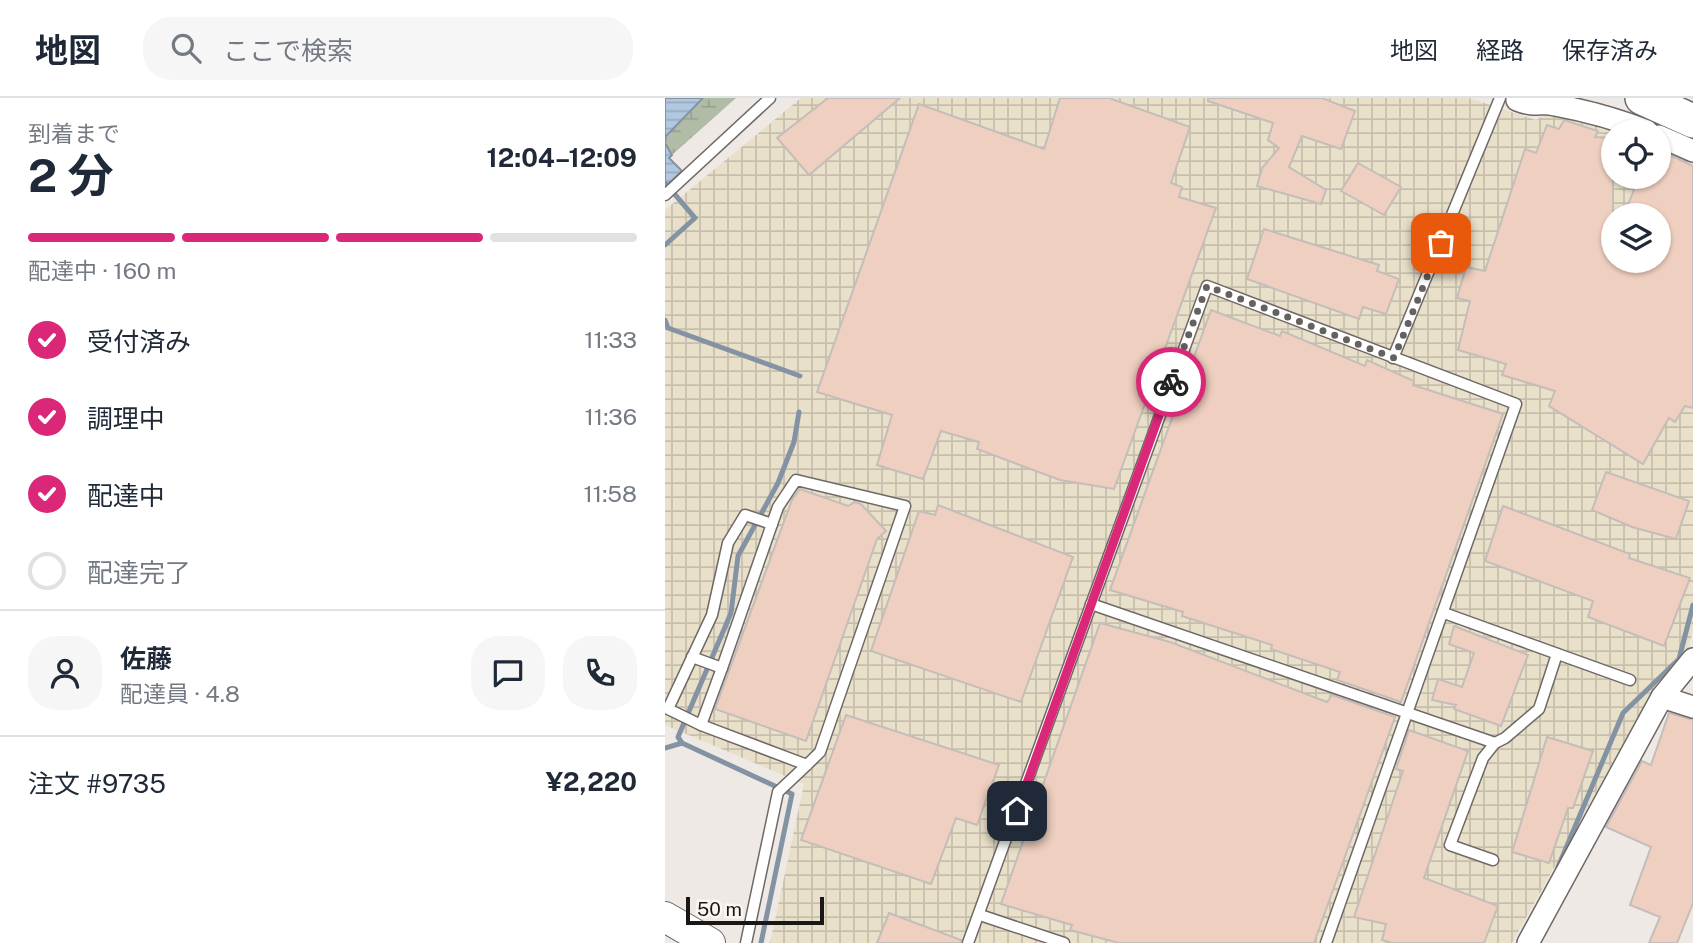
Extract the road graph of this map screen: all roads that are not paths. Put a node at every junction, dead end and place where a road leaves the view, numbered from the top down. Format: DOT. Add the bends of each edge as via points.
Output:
graph roads {
  1 [pos="770,98"];
  2 [pos="1641,98"];
  3 [pos="1508,99"];
  4 [pos="1615,119"];
  5 [pos="1693,121"];
  6 [pos="1671,141"];
  7 [pos="1693,151"];
  8 [pos="665,195"];
  9 [pos="1394,358"];
  10 [pos="763,521"];
  11 [pos="1091,604"];
  12 [pos="1444,613"];
  13 [pos="1557,654"];
  14 [pos="692,657"];
  15 [pos="1693,659"];
  16 [pos="715,665"];
  17 [pos="1630,680"];
  18 [pos="1662,697"];
  19 [pos="1693,708"];
  20 [pos="1408,713"];
  21 [pos="701,725"];
  22 [pos="1495,743"];
  23 [pos="807,765"];
  24 [pos="1493,860"];
  25 [pos="980,915"];
  26 [pos="665,917"];
  27 [pos="698,940"];
  28 [pos="746,943"];
  29 [pos="968,943"];
  30 [pos="1064,943"];
  31 [pos="1326,943"];
  32 [pos="1528,943"];
  1 -- 8 [label="lane"];
  2 -- 5 [label="main road"];
  3 -- 4 [label="street" via="1534,106 1551,103"];
  3 -- 9 [label="lane"];
  6 -- 7 [label="street"];
  9 -- 11 [label="lane" via="1207,286"];
  9 -- 12 [label="lane" via="1516,404"];
  10 -- 14 [label="lane" via="745,515 728,543 712,615"];
  10 -- 16 [label="lane"];
  10 -- 23 [label="lane" via="778,508 796,480 905,506 820,752"];
  11 -- 20 [label="lane"];
  11 -- 25 [label="lane"];
  12 -- 13 [label="lane"];
  12 -- 20 [label="lane"];
  13 -- 17 [label="lane"];
  13 -- 22 [label="lane" via="1538,709"];
  14 -- 16 [label="lane"];
  14 -- 21 [label="lane" via="667,709"];
  15 -- 18 [label="street"];
  16 -- 21 [label="lane"];
  18 -- 19 [label="street"];
  18 -- 32 [label="street"];
  20 -- 22 [label="lane"];
  20 -- 31 [label="lane"];
  21 -- 23 [label="lane"];
  22 -- 24 [label="lane" via="1483,758 1450,845"];
  23 -- 28 [label="lane" via="778,792"];
  25 -- 29 [label="lane"];
  25 -- 30 [label="lane"];
  26 -- 27 [label="street"];
}
